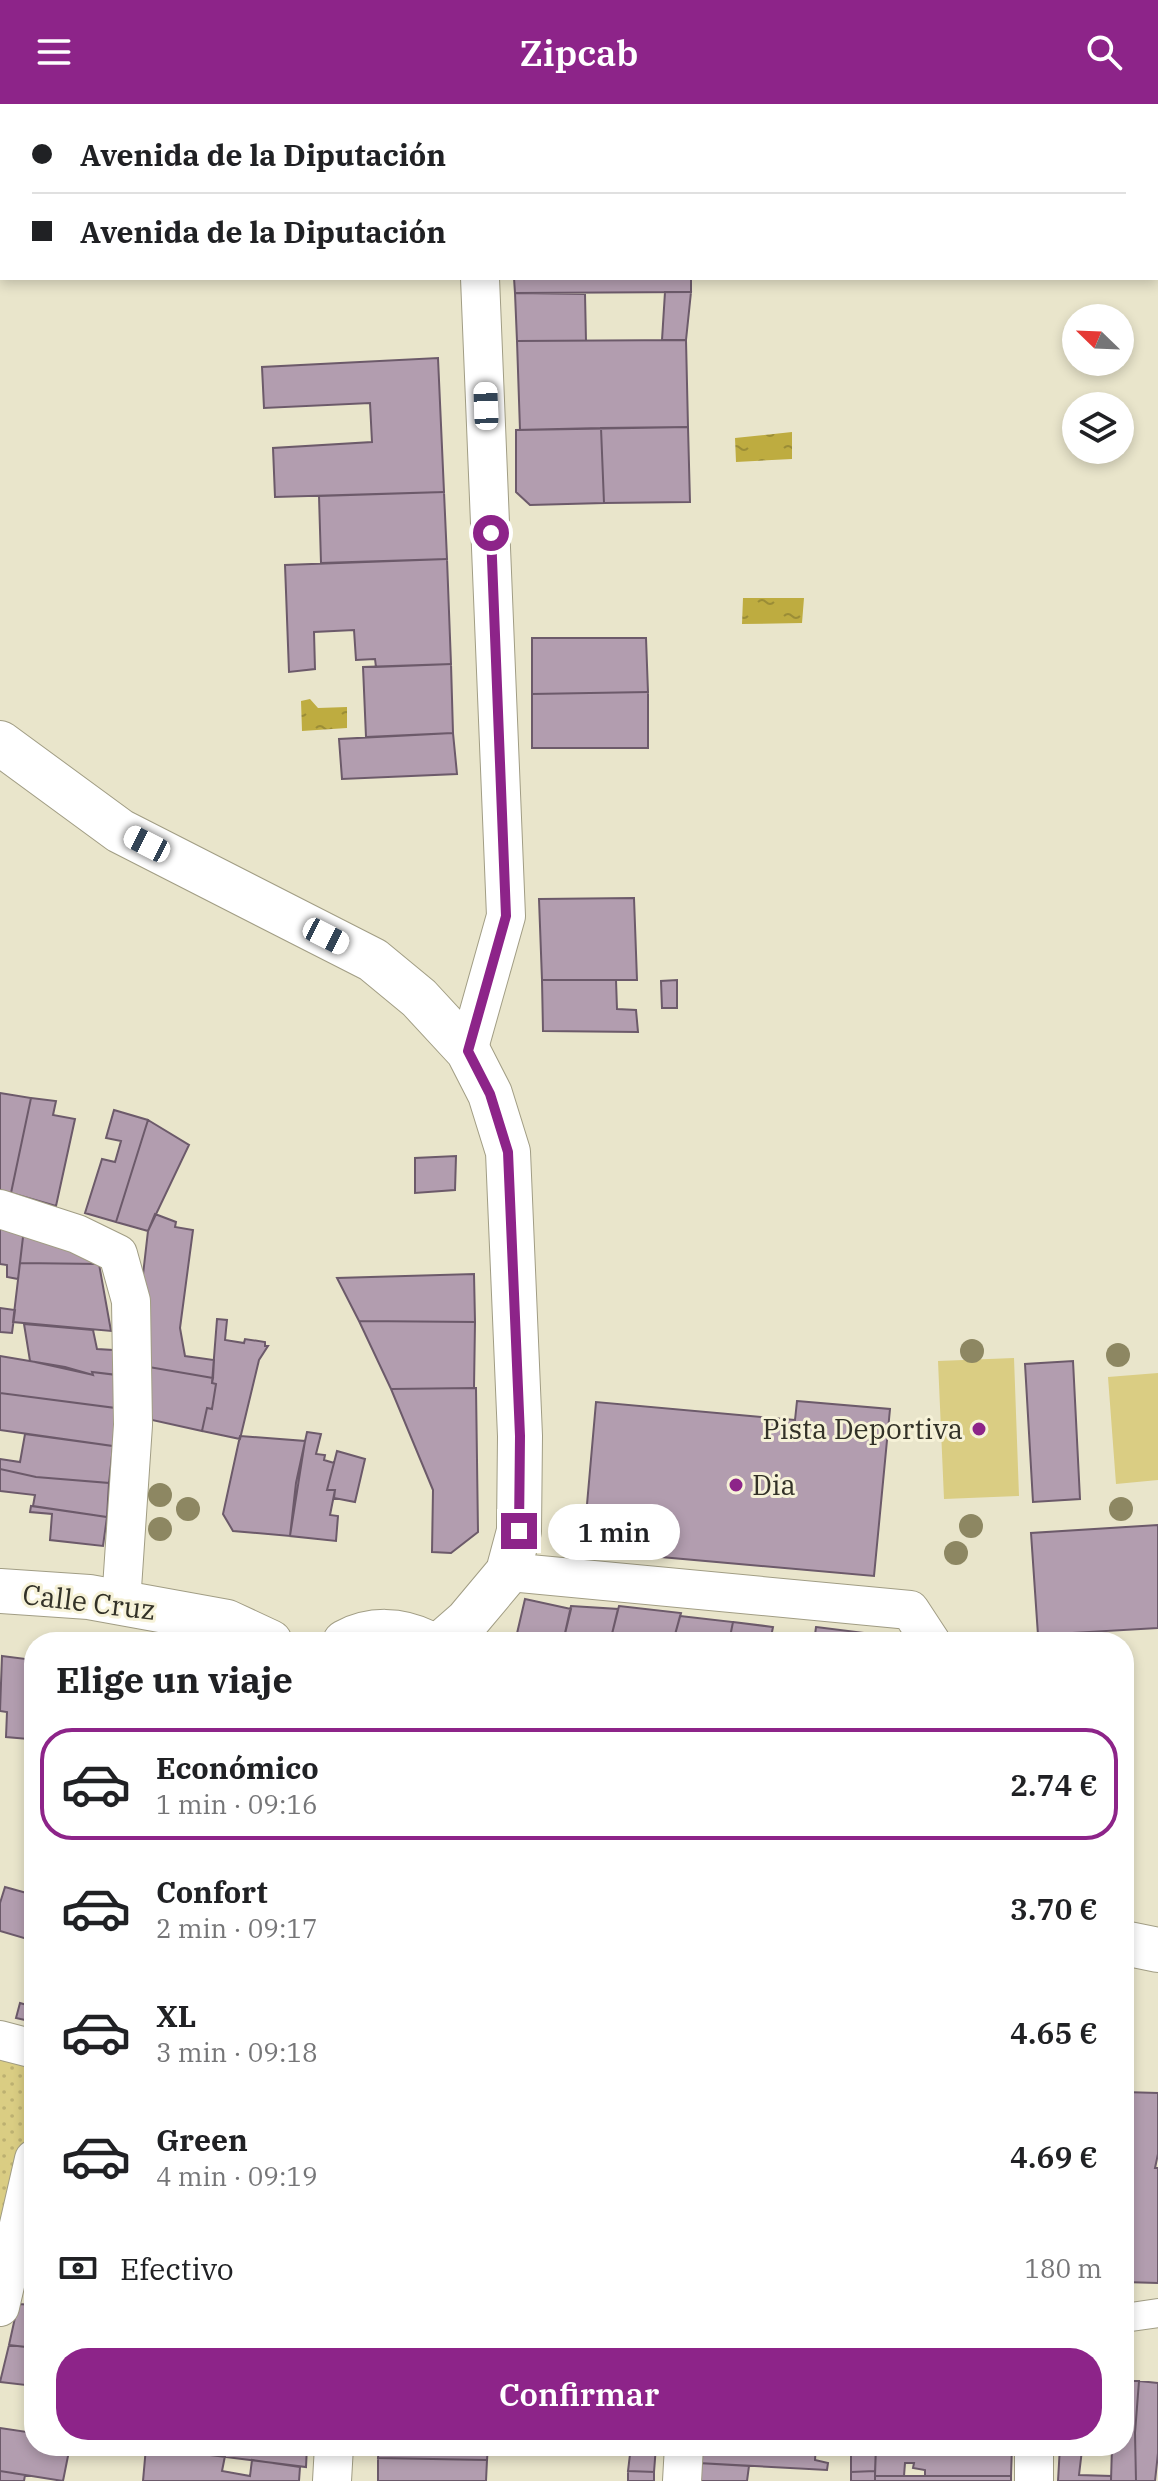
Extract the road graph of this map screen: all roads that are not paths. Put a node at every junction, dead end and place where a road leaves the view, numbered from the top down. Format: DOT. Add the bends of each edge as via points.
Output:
graph roads {
  1 [pos="480,280"];
  2 [pos="0,743"];
  3 [pos="468,1051"];
  4 [pos="0,1209"];
  5 [pos="508,1572"];
  6 [pos="0,1591"];
  7 [pos="121,1603"];
  8 [pos="248,1632"];
  9 [pos="371,1632"];
  10 [pos="400,1632"];
  11 [pos="454,1632"];
  12 [pos="924,1632"];
  13 [pos="1134,1945"];
  14 [pos="1158,1950"];
  15 [pos="0,2040"];
  16 [pos="24,2046"];
  17 [pos="24,2203"];
  18 [pos="0,2307"];
  19 [pos="1158,2313"];
  20 [pos="1134,2317"];
  21 [pos="333,2456"];
  22 [pos="683,2456"];
  23 [pos="1034,2456"];
  24 [pos="332,2481"];
  25 [pos="682,2481"];
  26 [pos="1034,2481"];
  1 -- 3 [label="street" via="506,916"];
  2 -- 3 [label="main road" via="120,831 373,960 419,998"];
  3 -- 5 [label="main road" via="490,1094 508,1152 520,1436 519,1531"];
  4 -- 7 [label="street" via="77,1234 118,1254 131,1301 133,1425"];
  5 -- 11 [label="main road"];
  5 -- 12 [label="street" via="910,1610"];
  6 -- 7 [label="main road, Calle Cruz"];
  7 -- 8 [label="main road, Calle Cruz" via="227,1622"];
  9 -- 10 [label="main road"];
  13 -- 14 [label="main road"];
  15 -- 16 [label="street"];
  17 -- 18 [label="street"];
  19 -- 20 [label="street"];
  21 -- 24 [label="street"];
  22 -- 25 [label="street"];
  23 -- 26 [label="street"];
}
